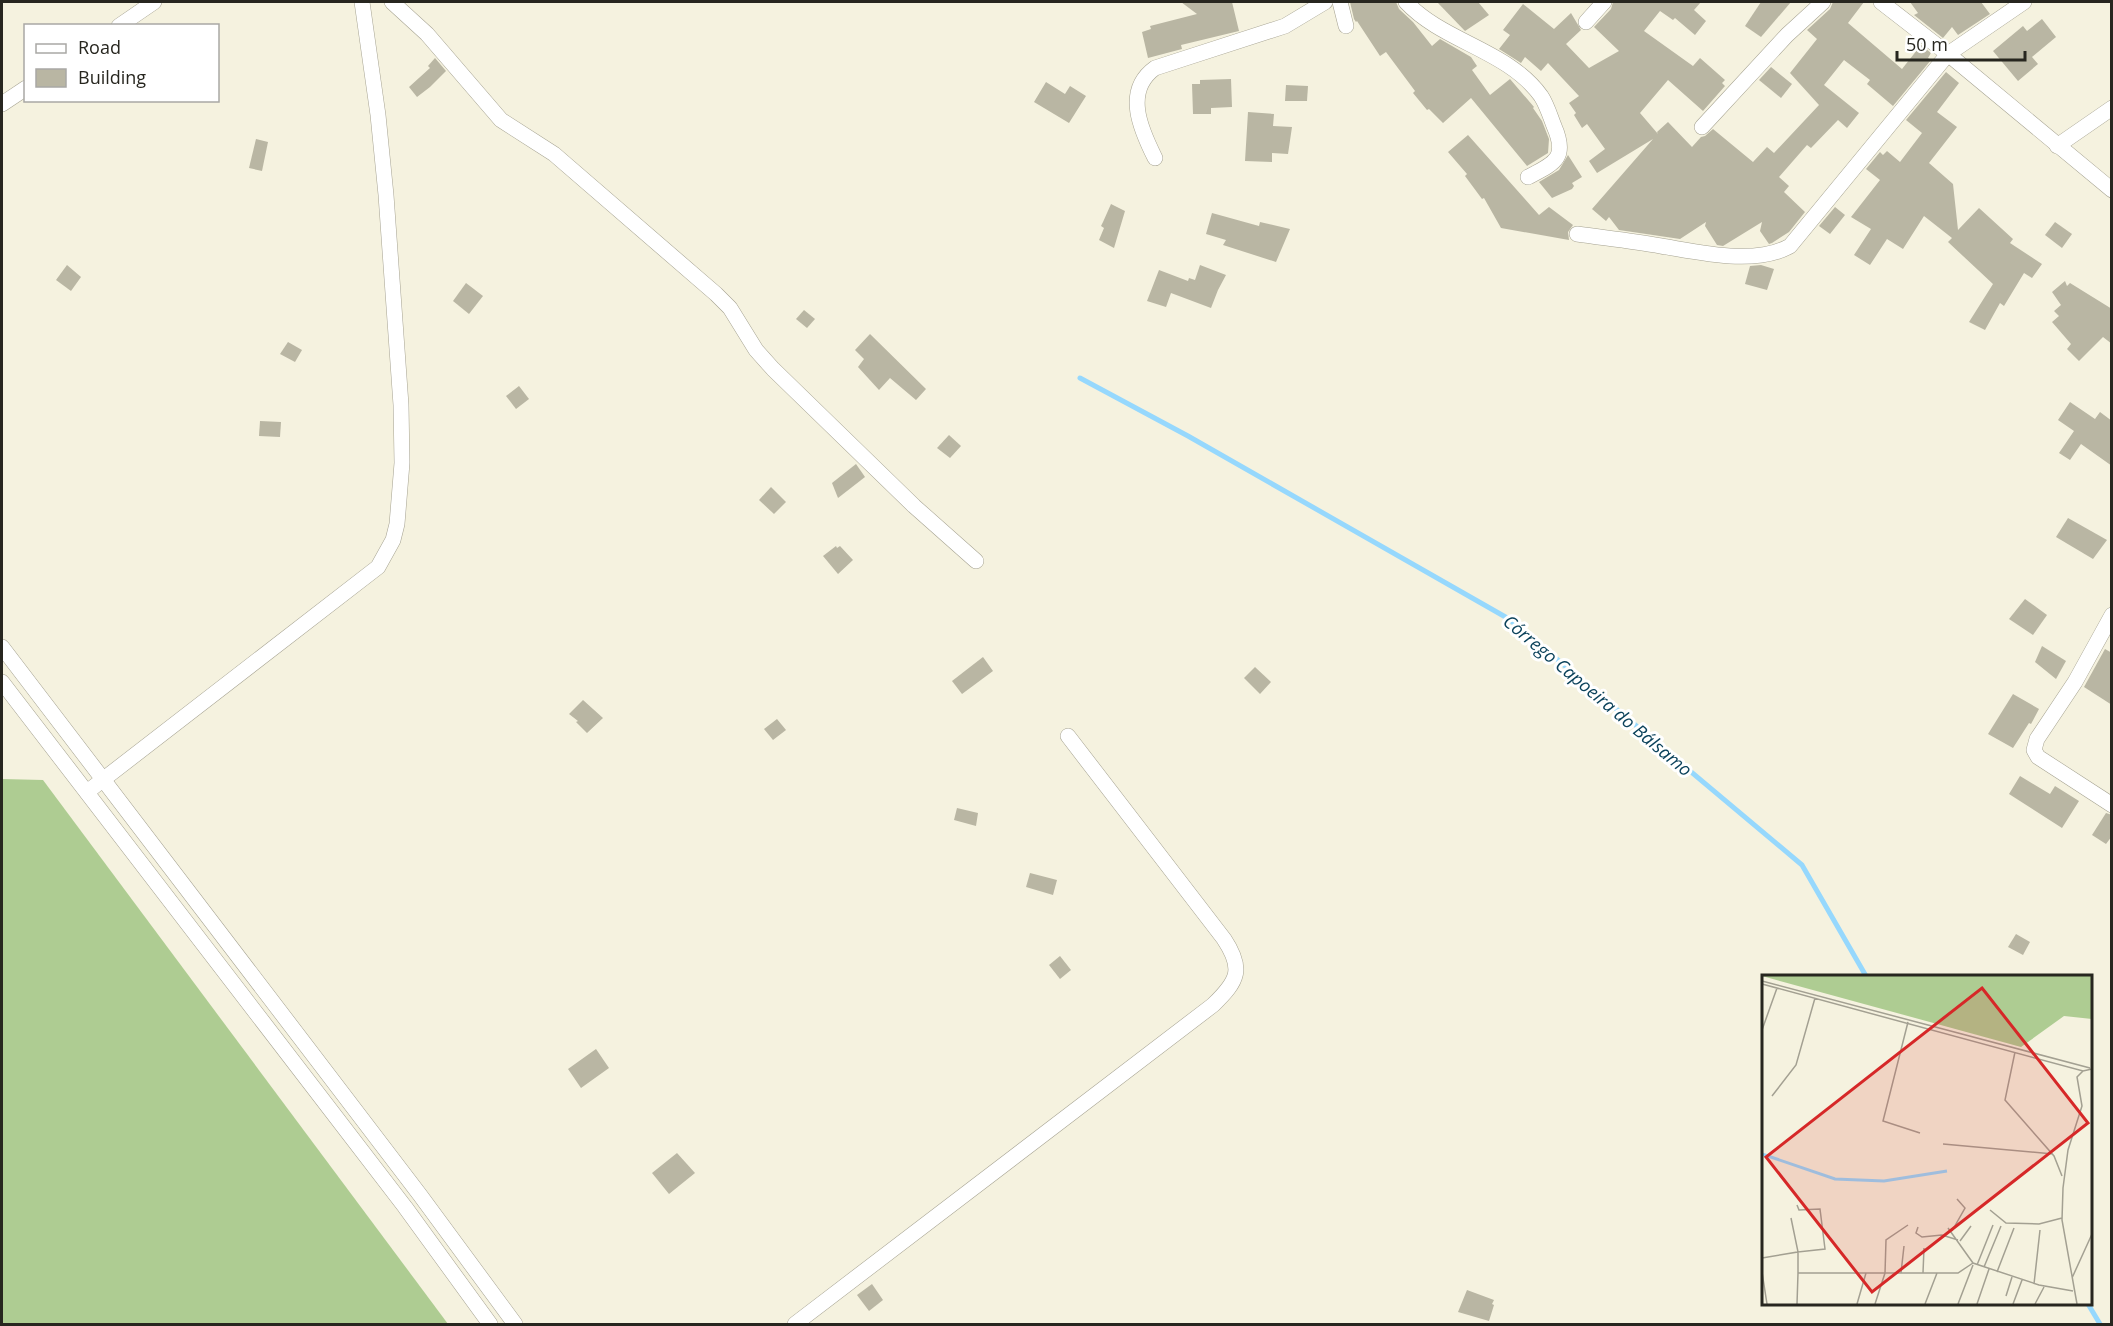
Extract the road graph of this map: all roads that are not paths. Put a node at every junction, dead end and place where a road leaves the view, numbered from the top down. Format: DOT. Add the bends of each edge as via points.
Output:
graph roads {
  1 [pos="154,2"];
  2 [pos="362,2"];
  3 [pos="392,2"];
  4 [pos="1325,2"];
  5 [pos="1340,2"];
  6 [pos="1406,2"];
  7 [pos="1604,2"];
  8 [pos="1823,2"];
  9 [pos="1881,2"];
  10 [pos="2024,2"];
  11 [pos="1586,22"];
  12 [pos="122,24"];
  13 [pos="1346,26"];
  14 [pos="1948,54"];
  15 [pos="24,89"];
  16 [pos="2,104"];
  17 [pos="2112,108"];
  18 [pos="1702,127"];
  19 [pos="2057,147"];
  20 [pos="1155,158"];
  21 [pos="1528,177"];
  22 [pos="2112,190"];
  23 [pos="1577,234"];
  24 [pos="976,561"];
  25 [pos="2112,615"];
  26 [pos="2,647"];
  27 [pos="2,682"];
  28 [pos="1068,736"];
  29 [pos="104,781"];
  30 [pos="87,792"];
  31 [pos="2112,806"];
  32 [pos="490,1324"];
  33 [pos="515,1324"];
  34 [pos="795,1324"];
  1 -- 12 [label="street"];
  2 -- 29 [label="street" via="385,184 401,405 400,496 393,540 378,567"];
  3 -- 24 [label="street" via="426,34 501,120 554,154 716,294 767,363"];
  4 -- 20 [label="street" via="1285,26 1150,72 1140,87 1137,113"];
  5 -- 13 [label="street"];
  6 -- 21 [label="street" via="1431,22 1490,54 1527,81 1542,98 1561,150 1556,160"];
  7 -- 11 [label="street"];
  8 -- 18 [label="street"];
  9 -- 14 [label="street"];
  10 -- 14 [label="street"];
  14 -- 19 [label="street"];
  14 -- 23 [label="street" via="1790,246 1780,252 1706,254"];
  15 -- 16 [label="street"];
  17 -- 19 [label="street"];
  19 -- 22 [label="street"];
  25 -- 31 [label="street" via="2034,750 2038,757"];
  26 -- 29 [label="street"];
  27 -- 30 [label="street"];
  28 -- 34 [label="street" via="1224,939 1237,962 1234,979 1212,1005"];
  29 -- 30 [label="street"];
  29 -- 33 [label="street"];
  30 -- 32 [label="street"];
}
